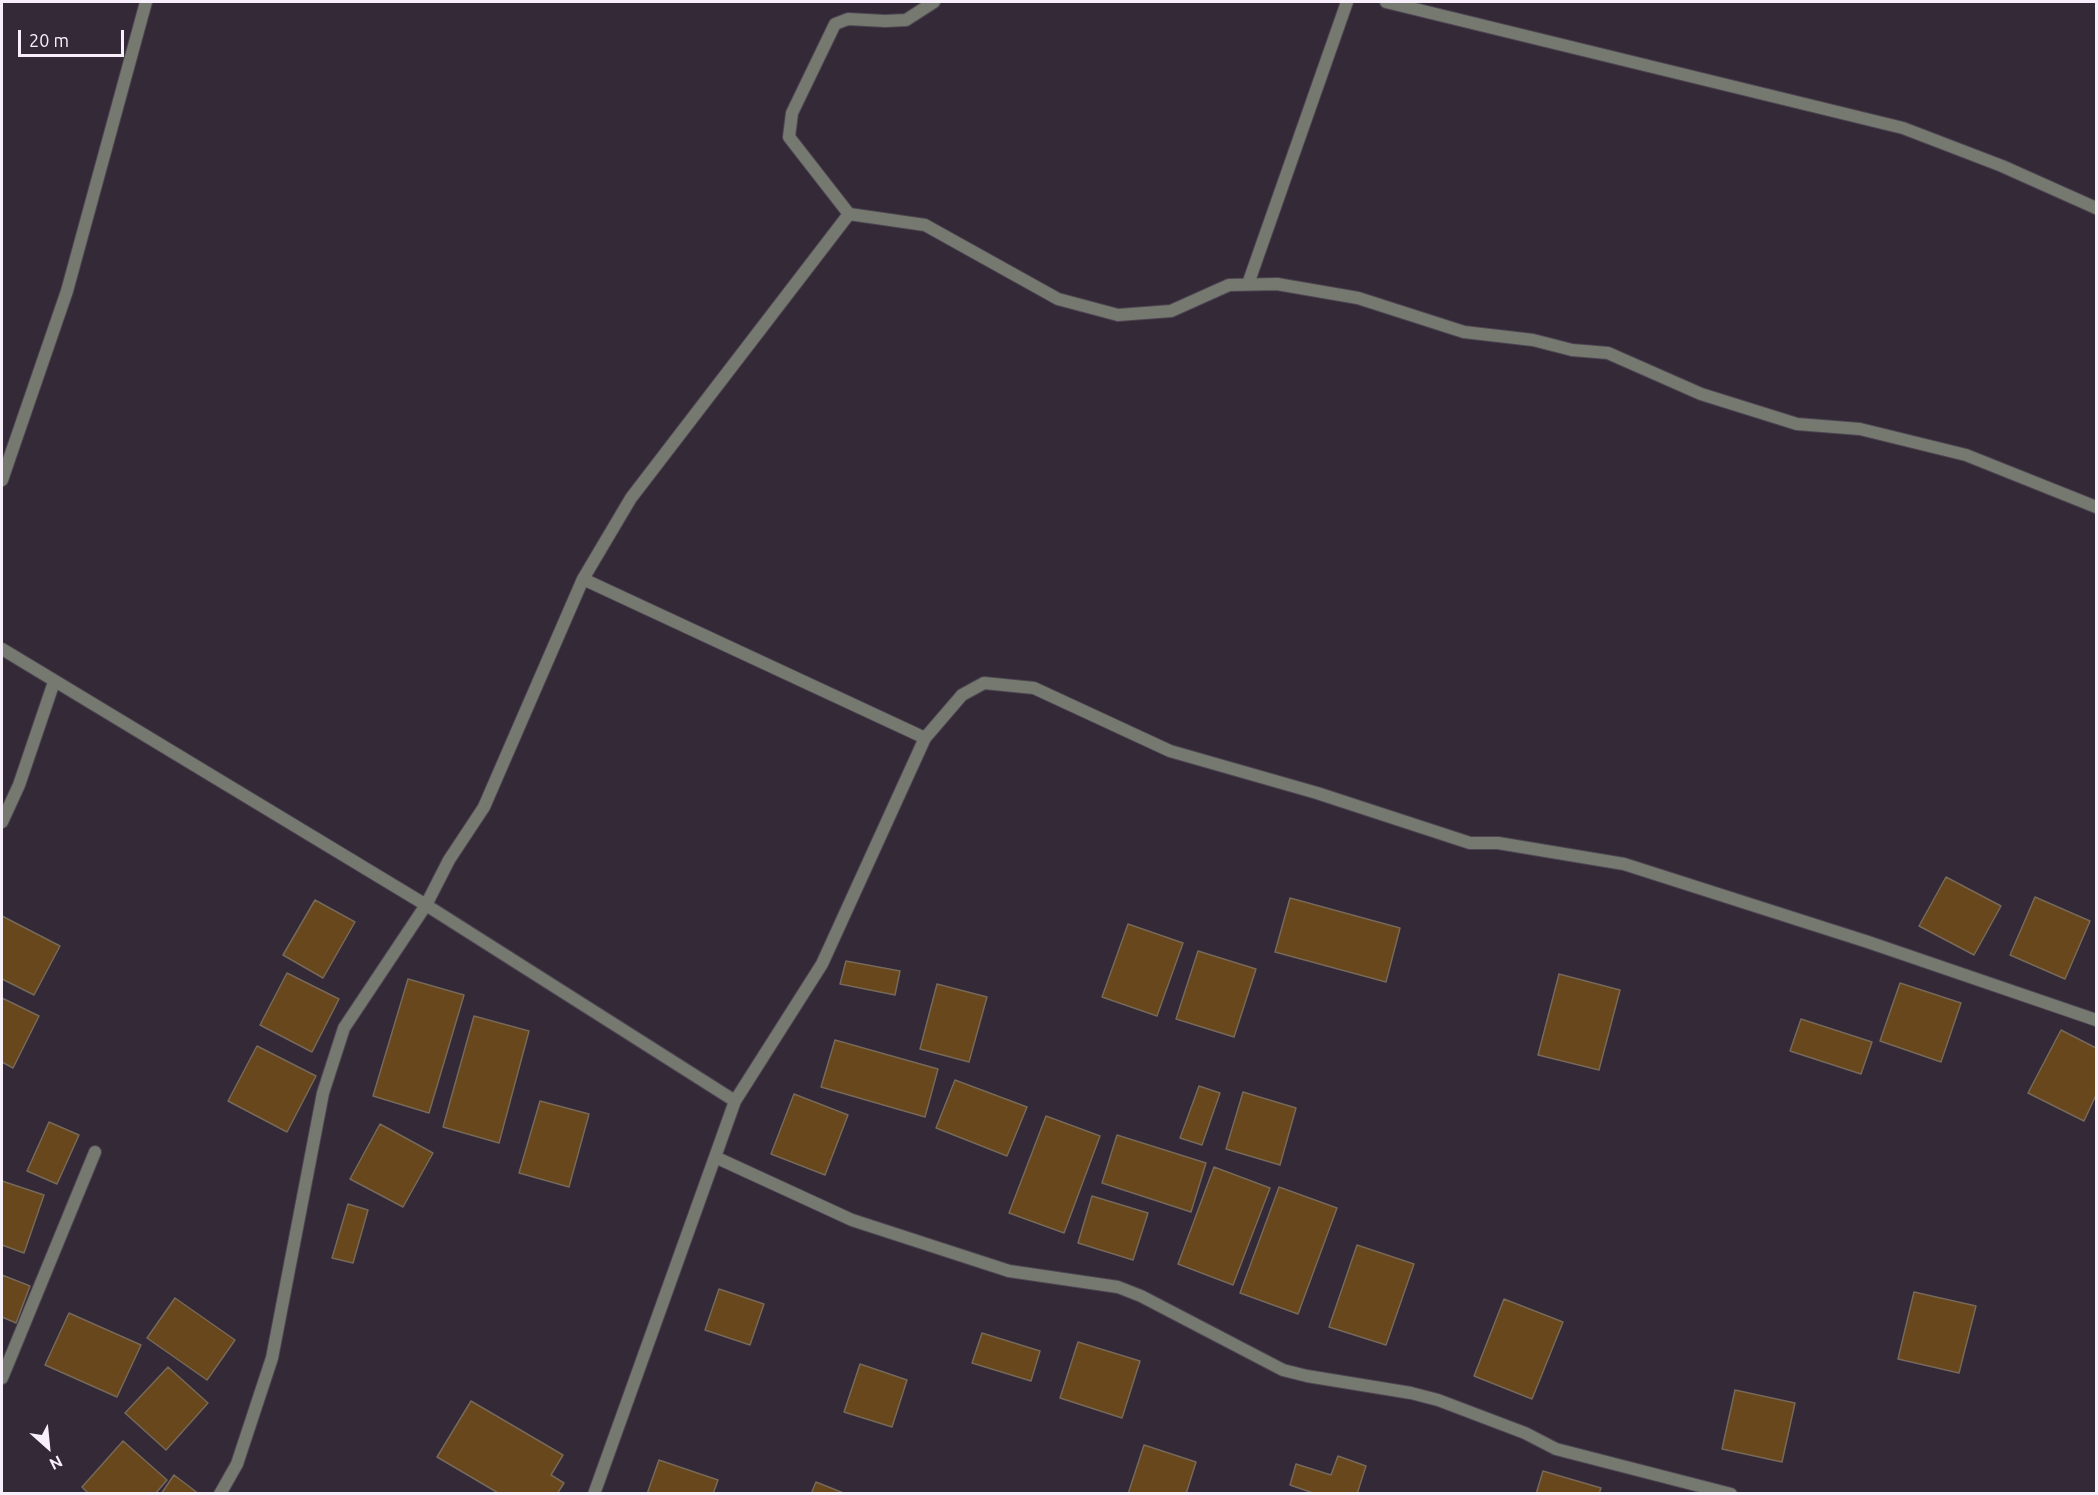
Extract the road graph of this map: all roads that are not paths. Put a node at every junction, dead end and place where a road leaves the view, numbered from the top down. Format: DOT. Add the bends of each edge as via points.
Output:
graph roads {
  1 [pos="146,2"];
  2 [pos="934,2"];
  3 [pos="1347,2"];
  4 [pos="1386,2"];
  5 [pos="2097,208"];
  6 [pos="849,214"];
  7 [pos="1248,284"];
  8 [pos="2,480"];
  9 [pos="2097,507"];
  10 [pos="583,579"];
  11 [pos="2,649"];
  12 [pos="54,682"];
  13 [pos="925,738"];
  14 [pos="2,822"];
  15 [pos="426,905"];
  16 [pos="2097,1020"];
  17 [pos="735,1101"];
  18 [pos="95,1152"];
  19 [pos="715,1157"];
  20 [pos="2,1378"];
  21 [pos="220,1494"];
  22 [pos="594,1494"];
  23 [pos="1731,1494"];
  1 -- 8 [label="street" via="67,291"];
  2 -- 6 [label="street" via="906,20 848,18 835,24 792,113 789,137"];
  3 -- 7 [label="street"];
  4 -- 5 [label="street" via="1903,128"];
  6 -- 7 [label="street" via="925,225 1058,299 1118,315 1171,311 1228,285"];
  6 -- 10 [label="street" via="632,498"];
  7 -- 9 [label="street" via="1278,284 1358,298 1464,332 1608,353 1701,394 1797,424 1860,429 1966,455"];
  10 -- 13 [label="street"];
  10 -- 15 [label="street" via="484,807 449,860"];
  11 -- 12 [label="street"];
  12 -- 14 [label="street" via="19,785"];
  12 -- 15 [label="street"];
  13 -- 16 [label="street" via="962,695 984,683 1034,688 1170,751 1470,843 1498,843 1624,864"];
  13 -- 17 [label="street" via="822,964"];
  15 -- 17 [label="street"];
  15 -- 21 [label="street" via="344,1028 321,1102 272,1359 237,1464"];
  17 -- 19 [label="street"];
  18 -- 20 [label="street"];
  19 -- 22 [label="street"];
  19 -- 23 [label="street" via="852,1220 1009,1271 1118,1287 1283,1370 1420,1395 1525,1433 1556,1449"];
}
